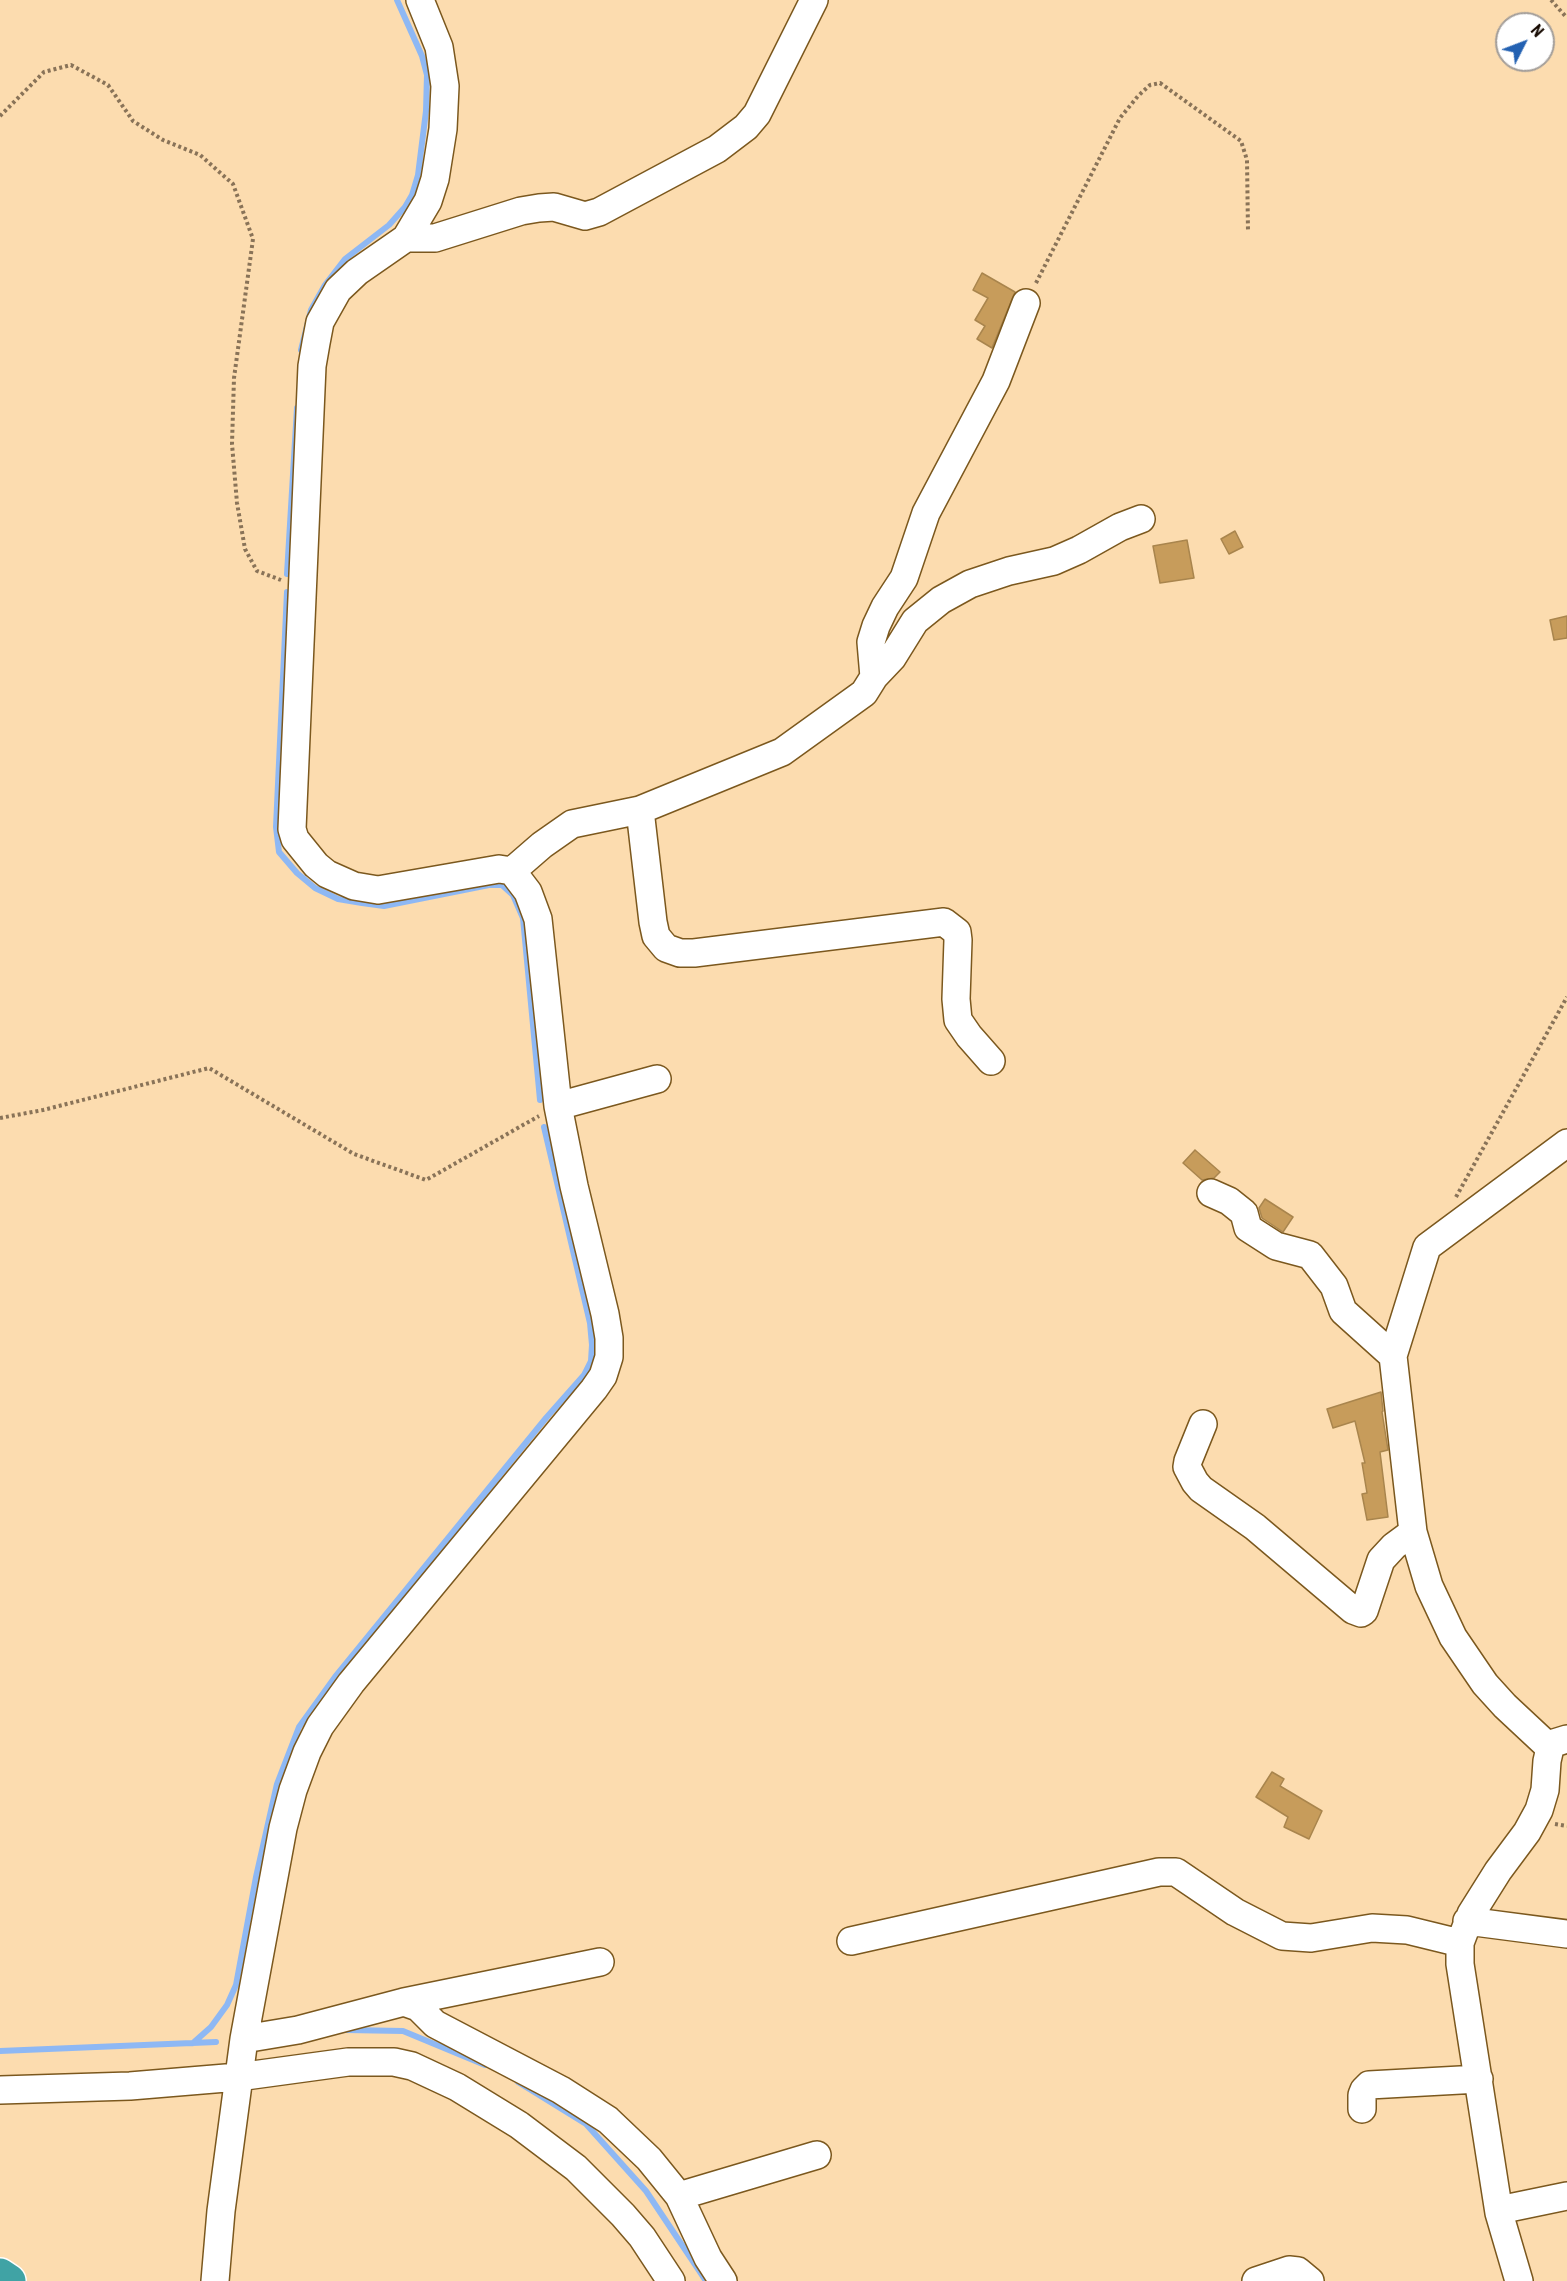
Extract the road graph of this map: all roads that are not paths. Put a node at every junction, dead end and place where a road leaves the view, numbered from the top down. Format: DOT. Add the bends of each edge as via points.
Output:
graph roads {
  1 [pos="420,0"];
  2 [pos="814,0"];
  3 [pos="406,238"];
  4 [pos="1026,303"];
  5 [pos="1141,519"];
  6 [pos="874,677"];
  7 [pos="640,810"];
  8 [pos="512,871"];
  9 [pos="991,1061"];
  10 [pos="657,1079"];
  11 [pos="558,1106"];
  12 [pos="1567,1143"];
  13 [pos="1211,1193"];
  14 [pos="1393,1356"];
  15 [pos="1203,1424"];
  16 [pos="1413,1532"];
  17 [pos="1558,1743"];
  18 [pos="1463,1932"];
  19 [pos="1567,1934"];
  20 [pos="851,1941"];
  21 [pos="600,1962"];
  22 [pos="404,2002"];
  23 [pos="244,2039"];
  24 [pos="238,2077"];
  25 [pos="1479,2079"];
  26 [pos="0,2090"];
  27 [pos="1362,2109"];
  28 [pos="817,2155"];
  29 [pos="679,2196"];
  30 [pos="1567,2196"];
  31 [pos="1498,2210"];
  32 [pos="0,2274"];
  33 [pos="9,2281"];
  34 [pos="215,2281"];
  35 [pos="671,2281"];
  36 [pos="723,2281"];
  37 [pos="1256,2281"];
  38 [pos="1310,2281"];
  39 [pos="1519,2281"];
  1 -- 3 [label="street" via="442,63 443,129 428,201"];
  2 -- 3 [label="street" via="757,114 746,128 717,149 599,212 585,216 554,207 539,208 435,238"];
  3 -- 8 [label="street" via="346,282 317,333 312,366 292,819 295,839 327,874 366,890 487,870"];
  4 -- 6 [label="street" via="996,381 926,513 904,578 876,627 871,642"];
  5 -- 6 [label="street" via="1062,557 970,584 951,595 915,621 892,658"];
  6 -- 7 [label="street" via="864,693 782,752"];
  7 -- 8 [label="street" via="572,824"];
  7 -- 9 [label="street" via="653,922 656,936 666,948 694,953 944,922 957,932 958,1020"];
  8 -- 11 [label="street" via="528,892 538,919"];
  10 -- 11 [label="street"];
  11 -- 23 [label="street" via="607,1322 609,1357 603,1376 320,1726 289,1806"];
  12 -- 14 [label="street" via="1427,1247"];
  13 -- 14 [label="street" via="1244,1213 1248,1228 1276,1246 1310,1255 1334,1286 1343,1311"];
  14 -- 16 [label="street"];
  15 -- 16 [label="street" via="1187,1467 1201,1490 1255,1527 1353,1610 1364,1611 1381,1560"];
  16 -- 17 [label="street" via="1429,1586 1453,1637 1485,1684 1505,1706"];
  17 -- 18 [label="street" via="1546,1761 1545,1790 1539,1810"];
  18 -- 19 [label="street"];
  18 -- 20 [label="street" via="1372,1928 1311,1938 1282,1936 1235,1912 1176,1872 1159,1872"];
  18 -- 25 [label="street" via="1460,1964"];
  21 -- 22 [label="street"];
  22 -- 23 [label="street" via="298,2030"];
  22 -- 29 [label="street" via="418,2007 435,2024 561,2090 608,2120 649,2159"];
  23 -- 24 [label="street"];
  24 -- 26 [label="street" via="130,2086"];
  24 -- 34 [label="street"];
  24 -- 35 [label="street" via="374,2061 411,2066 457,2086 519,2125 576,2168 642,2237"];
  25 -- 27 [label="street" via="1370,2085 1364,2090"];
  25 -- 31 [label="street"];
  28 -- 29 [label="street"];
  29 -- 36 [label="street"];
  30 -- 31 [label="street"];
  31 -- 39 [label="street"];
  32 -- 33 [label="highway"];
  37 -- 38 [label="street" via="1289,2270 1298,2271"];
}
